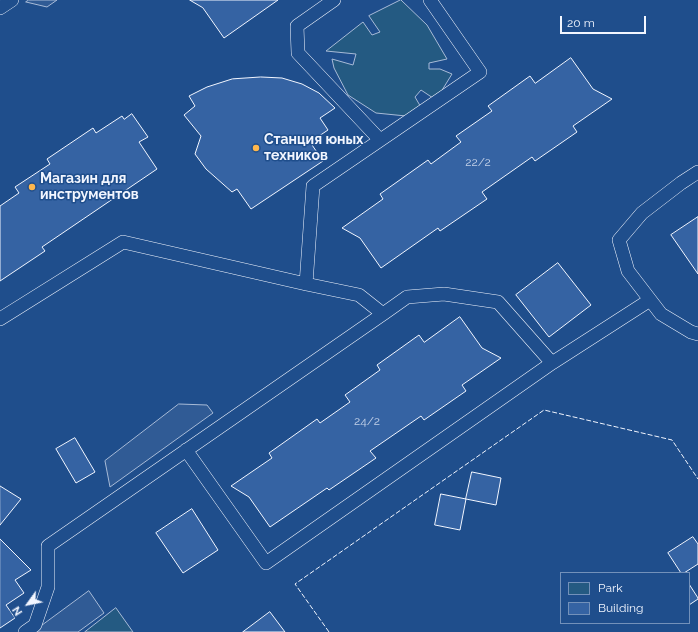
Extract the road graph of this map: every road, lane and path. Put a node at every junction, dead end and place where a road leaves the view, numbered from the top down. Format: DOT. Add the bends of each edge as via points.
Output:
graph roads {
  1 [pos="12,0"];
  2 [pos="334,0"];
  3 [pos="430,0"];
  4 [pos="0,8"];
  5 [pos="380,140"];
  6 [pos="698,172"];
  7 [pos="306,284"];
  8 [pos="650,300"];
  9 [pos="383,314"];
  10 [pos="0,319"];
  11 [pos="698,334"];
  12 [pos="552,364"];
  13 [pos="186,450"];
  14 [pos="25,632"];
  1 -- 4 [label="lane"];
  2 -- 5 [label="lane" via="297,26 298,53"];
  3 -- 5 [label="lane" via="480,72"];
  5 -- 7 [label="lane" via="313,186"];
  6 -- 8 [label="lane" via="642,213 619,240 628,271"];
  7 -- 9 [label="lane" via="359,295"];
  7 -- 10 [label="lane" via="123,242"];
  8 -- 11 [label="lane" via="661,314 690,332"];
  8 -- 12 [label="lane"];
  9 -- 12 [label="lane" via="407,297 444,294 498,302"];
  9 -- 13 [label="lane"];
  12 -- 13 [label="lane" via="266,563"];
  13 -- 14 [label="lane" via="48,546 48,586 34,625"];
}
